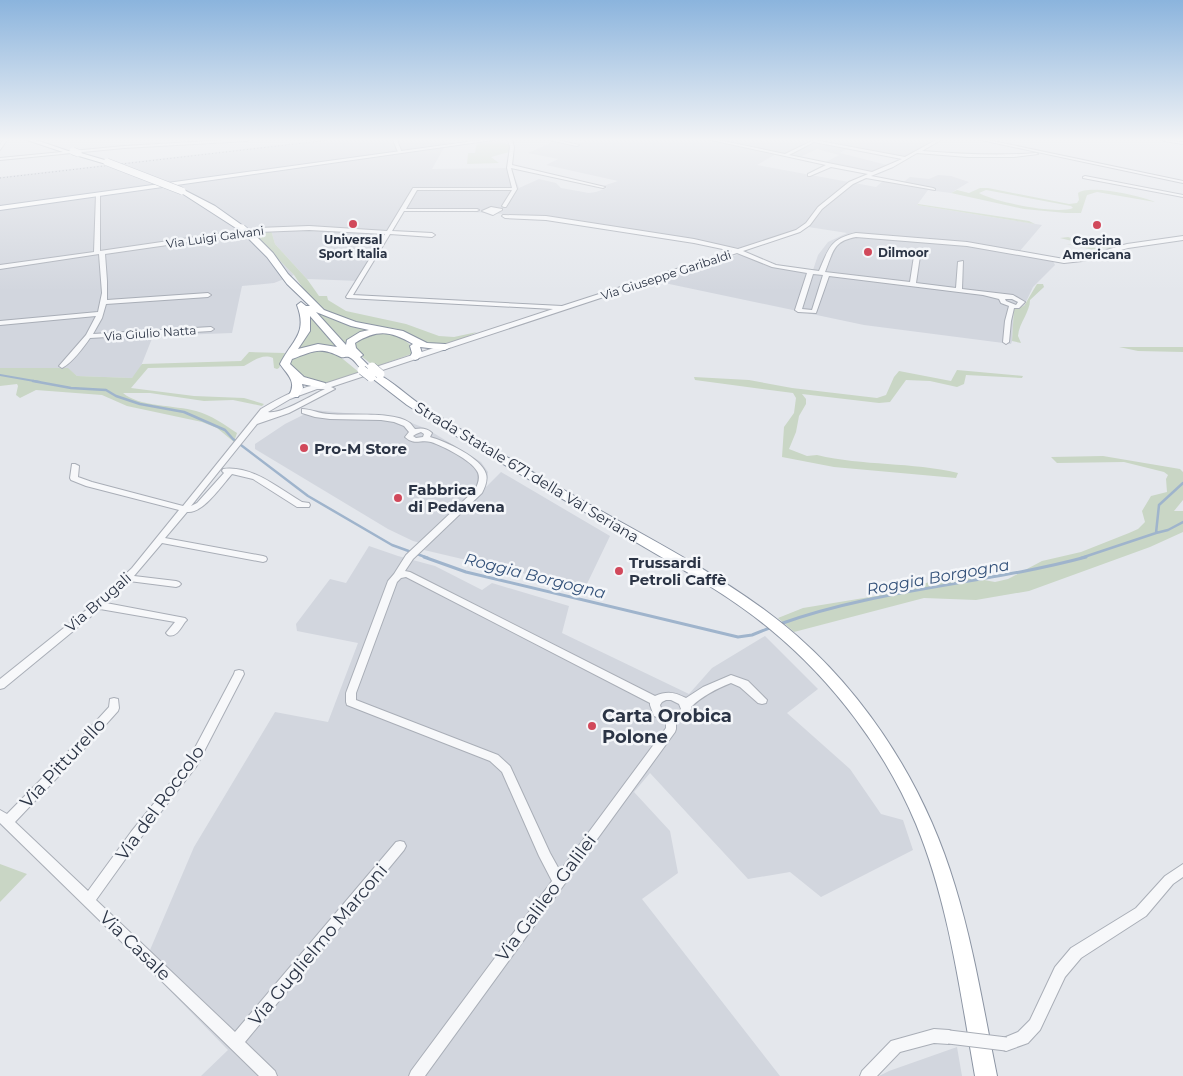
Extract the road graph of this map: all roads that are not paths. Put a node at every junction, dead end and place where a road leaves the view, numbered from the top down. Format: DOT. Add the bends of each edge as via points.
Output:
graph roads {
  1 [pos="125,190"];
  2 [pos="180,190"];
  3 [pos="414,190"];
  4 [pos="514,190"];
  5 [pos="841,190"];
  6 [pos="1153,190"];
  7 [pos="98,194"];
  8 [pos="1183,196"];
  9 [pos="0,208"];
  10 [pos="401,210"];
  11 [pos="492,210"];
  12 [pos="387,232"];
  13 [pos="432,235"];
  14 [pos="1183,238"];
  15 [pos="739,251"];
  16 [pos="100,253"];
  17 [pos="917,256"];
  18 [pos="961,262"];
  19 [pos="0,267"];
  20 [pos="810,273"];
  21 [pos="823,274"];
  22 [pos="286,276"];
  23 [pos="912,285"];
  24 [pos="959,290"];
  25 [pos="804,292"];
  26 [pos="983,293"];
  27 [pos="208,295"];
  28 [pos="820,295"];
  29 [pos="349,296"];
  30 [pos="1013,297"];
  31 [pos="1002,298"];
  32 [pos="103,302"];
  33 [pos="1012,306"];
  34 [pos="563,309"];
  35 [pos="100,314"];
  36 [pos="0,323"];
  37 [pos="211,329"];
  38 [pos="390,330"];
  39 [pos="90,336"];
  40 [pos="1006,342"];
  41 [pos="419,346"];
  42 [pos="445,347"];
  43 [pos="415,358"];
  44 [pos="287,359"];
  45 [pos="62,366"];
  46 [pos="371,372"];
  47 [pos="296,377"];
  48 [pos="326,387"];
  49 [pos="294,395"];
  50 [pos="304,402"];
  51 [pos="264,411"];
  52 [pos="286,411"];
  53 [pos="305,411"];
  54 [pos="272,415"];
  55 [pos="253,424"];
  56 [pos="75,466"];
  57 [pos="216,470"];
  58 [pos="230,472"];
  59 [pos="306,505"];
  60 [pos="185,509"];
  61 [pos="160,540"];
  62 [pos="263,559"];
  63 [pos="398,576"];
  64 [pos="127,578"];
  65 [pos="176,584"];
  66 [pos="98,605"];
  67 [pos="171,633"];
  68 [pos="239,674"];
  69 [pos="0,685"];
  70 [pos="762,700"];
  71 [pos="114,702"];
  72 [pos="657,702"];
  73 [pos="686,705"];
  74 [pos="672,719"];
  75 [pos="3,818"];
  76 [pos="400,846"];
  77 [pos="1183,870"];
  78 [pos="558,880"];
  79 [pos="88,901"];
  80 [pos="235,1043"];
  81 [pos="270,1076"];
  82 [pos="416,1076"];
  83 [pos="867,1076"];
  84 [pos="986,1076"];
  1 -- 7 [label="main road"];
  2 -- 22 [label="highway, bridge" via="242,228 270,254"];
  3 -- 10 [label="street"];
  4 -- 11 [label="street"];
  5 -- 15 [label="street, Via Giuseppe Garibaldi" via="804,227"];
  6 -- 8 [label="street"];
  7 -- 9 [label="main road"];
  7 -- 16 [label="street"];
  10 -- 11 [label="street"];
  10 -- 12 [label="street"];
  11 -- 15 [label="street" via="505,216 619,228"];
  12 -- 13 [label="street, Via Luigi Galvani"];
  12 -- 16 [label="street, Via Luigi Galvani" via="268,229"];
  12 -- 29 [label="street"];
  14 -- 21 [label="street" via="1126,246 1064,261 967,244 856,235 833,244"];
  15 -- 20 [label="street" via="774,266"];
  15 -- 34 [label="street, Via Giuseppe Garibaldi"];
  16 -- 19 [label="street, Via Luigi Galvani"];
  16 -- 32 [label="street"];
  17 -- 23 [label="street"];
  18 -- 24 [label="street"];
  20 -- 21 [label="street"];
  20 -- 25 [label="street"];
  21 -- 23 [label="street"];
  21 -- 28 [label="street"];
  22 -- 38 [label="highway" via="321,312 347,322"];
  22 -- 44 [label="highway" via="305,313 307,326"];
  22 -- 46 [label="highway" via="334,339"];
  23 -- 24 [label="street"];
  24 -- 26 [label="street"];
  25 -- 28 [label="street"];
  25 -- 28 [label="street" via="798,310 811,313"];
  26 -- 30 [label="street"];
  26 -- 31 [label="street"];
  27 -- 32 [label="street"];
  29 -- 34 [label="street"];
  30 -- 31 [label="street"];
  30 -- 33 [label="street" via="1022,302 1017,307"];
  31 -- 33 [label="street"];
  32 -- 35 [label="street"];
  33 -- 40 [label="street"];
  34 -- 42 [label="street, Via Giuseppe Garibaldi"];
  35 -- 36 [label="street"];
  35 -- 39 [label="street"];
  37 -- 39 [label="street, Via Giulio Natta"];
  38 -- 41 [label="highway"];
  38 -- 46 [label="highway" via="363,334 350,342 353,351"];
  39 -- 45 [label="street"];
  41 -- 42 [label="highway"];
  41 -- 43 [label="highway"];
  43 -- 46 [label="street"];
  44 -- 46 [label="highway" via="308,349 326,347 341,351"];
  44 -- 47 [label="highway" via="285,364"];
  46 -- 48 [label="street"];
  46 -- 84 [label="highway, Strada Statale 671 della Val Seriana" via="385,388 754,610 785,634 832,680 896,768 924,823 957,924"];
  47 -- 48 [label="highway" via="308,384"];
  47 -- 49 [label="highway" via="298,388"];
  48 -- 49 [label="street"];
  48 -- 50 [label="street"];
  49 -- 51 [label="street"];
  50 -- 52 [label="street"];
  50 -- 53 [label="street"];
  51 -- 54 [label="street"];
  51 -- 55 [label="street"];
  52 -- 53 [label="street"];
  52 -- 54 [label="street"];
  53 -- 63 [label="street" via="319,416 394,420 409,425 413,432 409,435 411,440 435,440 476,463 482,471 483,482 479,491 409,557"];
  54 -- 55 [label="street"];
  55 -- 57 [label="street, Via Brugali"];
  56 -- 60 [label="street" via="74,478 89,484"];
  57 -- 58 [label="street"];
  57 -- 60 [label="street, Via Brugali"];
  58 -- 59 [label="street" via="256,477 300,505"];
  58 -- 60 [label="street, Via Brugali" via="200,505"];
  60 -- 61 [label="street, Via Brugali"];
  61 -- 62 [label="street"];
  61 -- 64 [label="street, Via Brugali"];
  63 -- 72 [label="street" via="407,574"];
  63 -- 78 [label="street" via="393,581 351,693 351,702 494,758 506,769"];
  64 -- 65 [label="street"];
  64 -- 66 [label="street, Via Brugali"];
  66 -- 67 [label="street" via="182,620"];
  66 -- 69 [label="street, Via Brugali"];
  68 -- 79 [label="street, Via del Roccolo" via="192,764"];
  70 -- 73 [label="street" via="744,684 731,679 717,684"];
  71 -- 75 [label="street, Via Pitturello" via="114,708 70,757"];
  72 -- 73 [label="street" via="665,696 673,696"];
  72 -- 74 [label="street" via="655,709 658,713"];
  73 -- 74 [label="street" via="683,715"];
  74 -- 78 [label="street, Via Galileo Galilei" via="671,728"];
  75 -- 79 [label="street, Via Casale"];
  76 -- 80 [label="street, Via Guglielmo Marconi"];
  77 -- 83 [label="street, bridge" via="1169,880 1141,912 1076,953 1060,972 1035,1025 1023,1038 1006,1044 934,1036 896,1046"];
  78 -- 82 [label="street, Via Galileo Galilei"];
  79 -- 80 [label="street, Via Casale"];
  80 -- 81 [label="street, Via Casale"];
}
